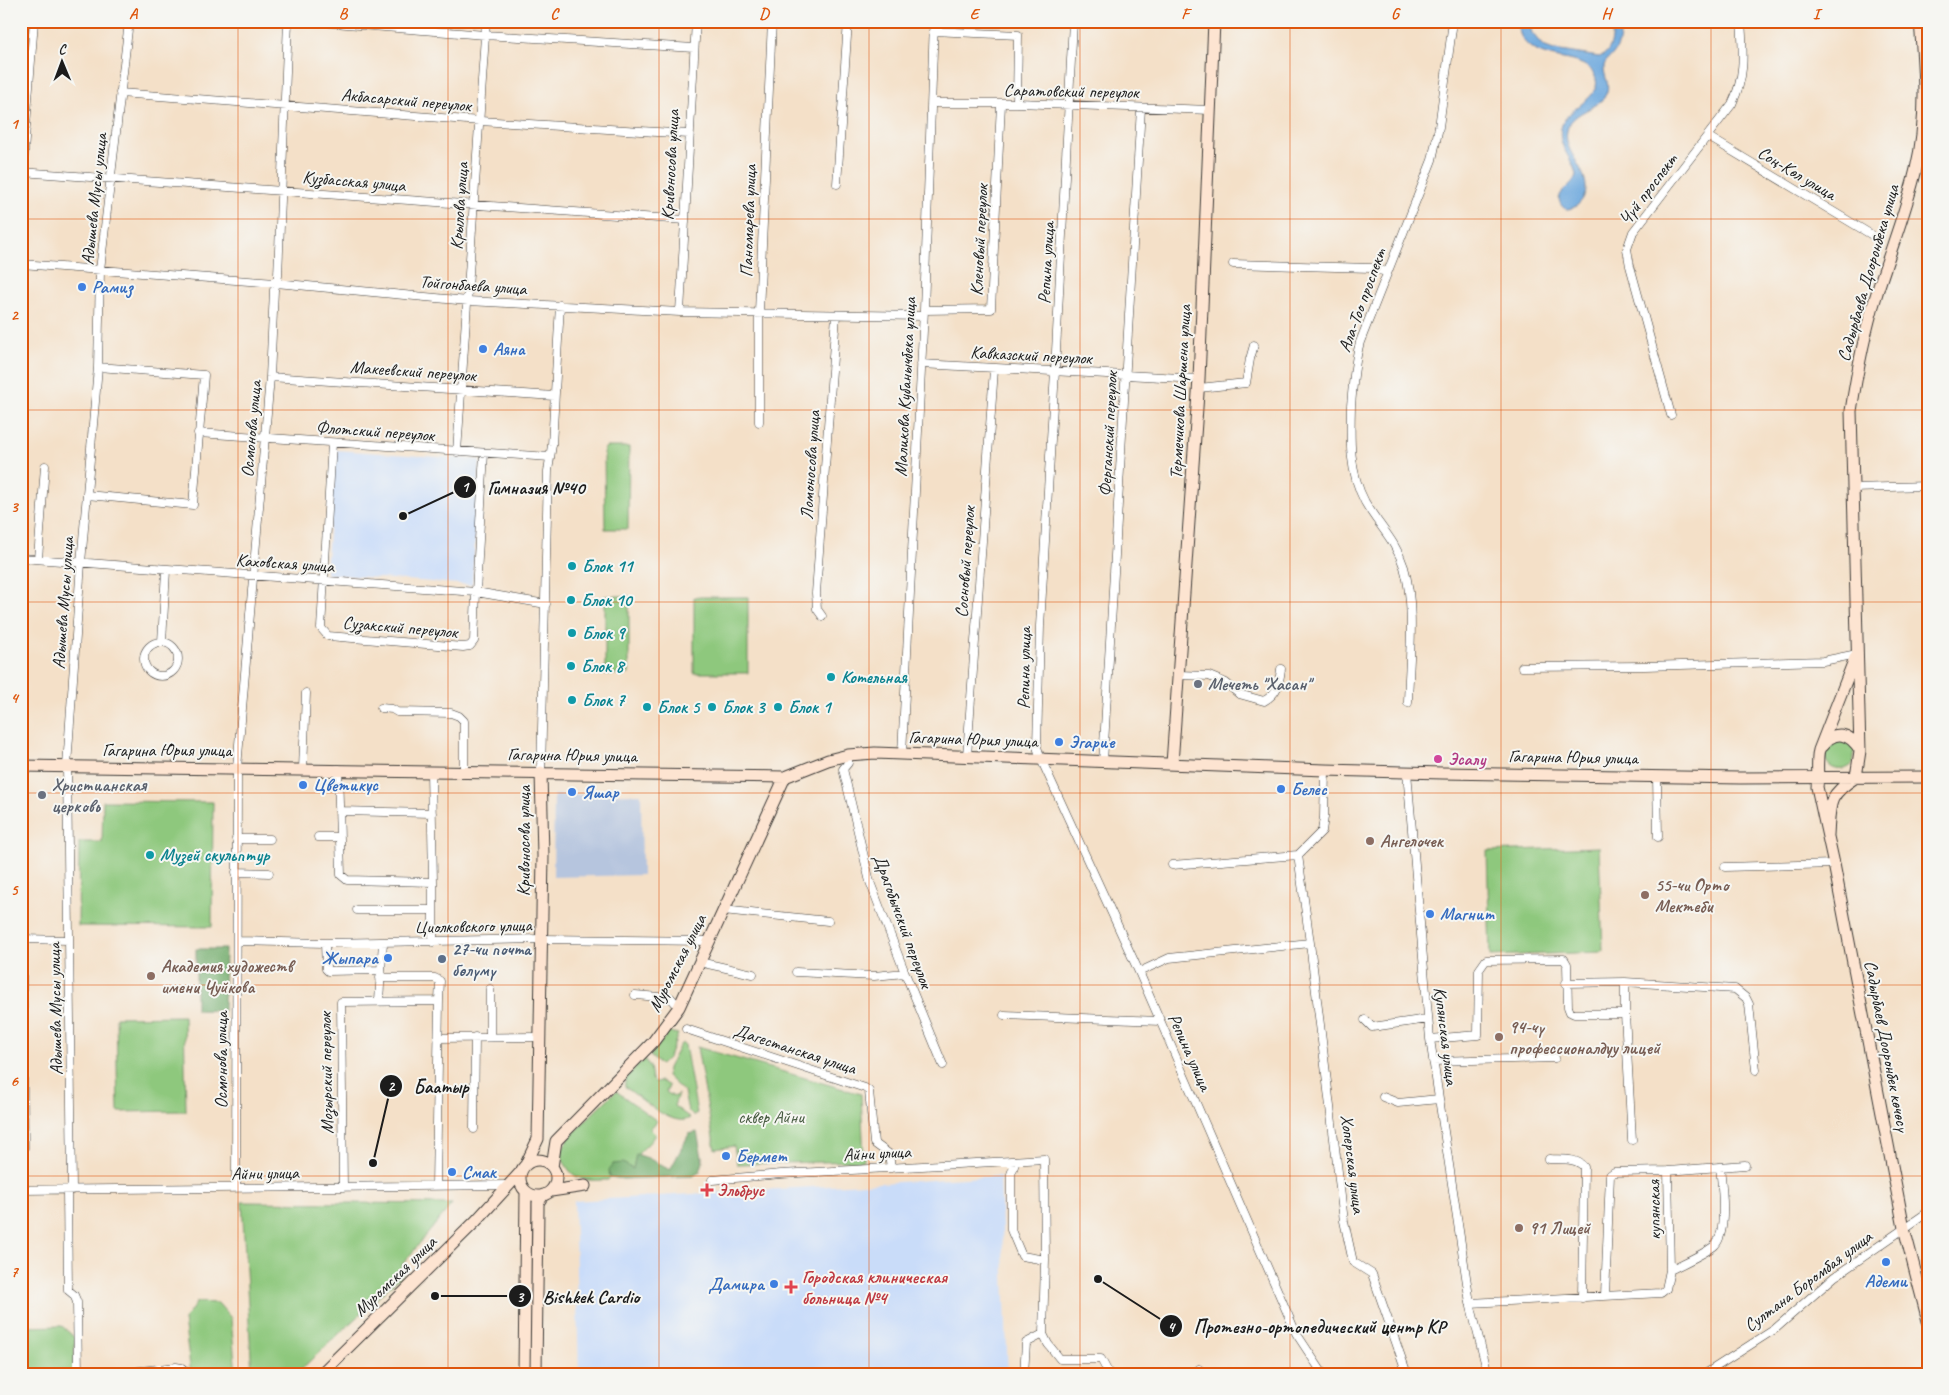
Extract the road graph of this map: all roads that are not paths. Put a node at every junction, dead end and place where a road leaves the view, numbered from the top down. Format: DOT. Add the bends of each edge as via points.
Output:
graph roads {
  1 [pos="34,21"];
  2 [pos="129,21"];
  3 [pos="288,21"];
  4 [pos="309,21"];
  5 [pos="486,21"];
  6 [pos="696,21"];
  7 [pos="772,21"];
  8 [pos="848,21"];
  9 [pos="934,21"];
  10 [pos="1073,21"];
  11 [pos="1214,21"];
  12 [pos="1454,21"];
  13 [pos="1741,21"];
  14 [pos="1920,21"];
  15 [pos="933,31"];
  16 [pos="485,35"];
  17 [pos="694,48"];
  18 [pos="120,93"];
  19 [pos="932,103"];
  20 [pos="1016,103"];
  21 [pos="1001,104"];
  22 [pos="283,105"];
  23 [pos="1069,106"];
  24 [pos="1141,108"];
  25 [pos="1211,110"];
  26 [pos="1926,116"];
  27 [pos="480,121"];
  28 [pos="689,134"];
  29 [pos="1707,136"];
  30 [pos="1921,138"];
  31 [pos="1928,158"];
  32 [pos="22,172"];
  33 [pos="112,179"];
  34 [pos="838,184"];
  35 [pos="281,190"];
  36 [pos="21,191"];
  37 [pos="474,205"];
  38 [pos="684,220"];
  39 [pos="1872,235"];
  40 [pos="21,264"];
  41 [pos="1233,264"];
  42 [pos="100,270"];
  43 [pos="1387,272"];
  44 [pos="276,283"];
  45 [pos="468,300"];
  46 [pos="560,305"];
  47 [pos="680,312"];
  48 [pos="759,312"];
  49 [pos="923,313"];
  50 [pos="836,315"];
  51 [pos="1254,345"];
  52 [pos="921,364"];
  53 [pos="98,367"];
  54 [pos="994,369"];
  55 [pos="1055,371"];
  56 [pos="1127,374"];
  57 [pos="270,377"];
  58 [pos="1199,383"];
  59 [pos="462,390"];
  60 [pos="554,396"];
  61 [pos="1671,415"];
  62 [pos="759,422"];
  63 [pos="198,433"];
  64 [pos="265,438"];
  65 [pos="332,443"];
  66 [pos="457,452"];
  67 [pos="484,453"];
  68 [pos="550,456"];
  69 [pos="46,466"];
  70 [pos="1928,486"];
  71 [pos="1852,488"];
  72 [pos="86,496"];
  73 [pos="21,558"];
  74 [pos="38,558"];
  75 [pos="81,563"];
  76 [pos="166,570"];
  77 [pos="254,576"];
  78 [pos="322,580"];
  79 [pos="476,592"];
  80 [pos="546,604"];
  81 [pos="822,616"];
  82 [pos="162,642"];
  83 [pos="1857,654"];
  84 [pos="1522,667"];
  85 [pos="1281,669"];
  86 [pos="1178,675"];
  87 [pos="306,693"];
  88 [pos="1408,703"];
  89 [pos="381,708"];
  90 [pos="1819,750"];
  91 [pos="1860,751"];
  92 [pos="902,754"];
  93 [pos="848,755"];
  94 [pos="967,756"];
  95 [pos="1041,759"];
  96 [pos="1104,762"];
  97 [pos="1172,764"];
  98 [pos="21,766"];
  99 [pos="67,766"];
  100 [pos="237,768"];
  101 [pos="303,769"];
  102 [pos="338,769"];
  103 [pos="1325,770"];
  104 [pos="431,771"];
  105 [pos="464,771"];
  106 [pos="541,772"];
  107 [pos="1407,772"];
  108 [pos="1657,776"];
  109 [pos="785,777"];
  110 [pos="1818,777"];
  111 [pos="1856,777"];
  112 [pos="1928,777"];
  113 [pos="339,811"];
  114 [pos="432,813"];
  115 [pos="1828,835"];
  116 [pos="318,837"];
  117 [pos="339,837"];
  118 [pos="1658,837"];
  119 [pos="270,839"];
  120 [pos="236,840"];
  121 [pos="1298,854"];
  122 [pos="1834,864"];
  123 [pos="1172,865"];
  124 [pos="1725,867"];
  125 [pos="236,872"];
  126 [pos="269,873"];
  127 [pos="433,882"];
  128 [pos="357,910"];
  129 [pos="433,910"];
  130 [pos="723,910"];
  131 [pos="828,921"];
  132 [pos="22,939"];
  133 [pos="69,940"];
  134 [pos="541,940"];
  135 [pos="237,941"];
  136 [pos="709,941"];
  137 [pos="384,942"];
  138 [pos="433,942"];
  139 [pos="325,943"];
  140 [pos="1310,943"];
  141 [pos="699,962"];
  142 [pos="380,970"];
  143 [pos="796,972"];
  144 [pos="1139,972"];
  145 [pos="905,973"];
  146 [pos="753,974"];
  147 [pos="380,978"];
  148 [pos="1625,982"];
  149 [pos="1566,983"];
  150 [pos="490,989"];
  151 [pos="636,995"];
  152 [pos="379,1000"];
  153 [pos="439,1001"];
  154 [pos="679,1007"];
  155 [pos="1625,1014"];
  156 [pos="1004,1015"];
  157 [pos="1428,1019"];
  158 [pos="1160,1020"];
  159 [pos="1365,1020"];
  160 [pos="686,1029"];
  161 [pos="540,1036"];
  162 [pos="475,1037"];
  163 [pos="490,1037"];
  164 [pos="438,1038"];
  165 [pos="1430,1039"];
  166 [pos="1555,1058"];
  167 [pos="1433,1061"];
  168 [pos="943,1065"];
  169 [pos="1756,1070"];
  170 [pos="1383,1097"];
  171 [pos="1439,1099"];
  172 [pos="474,1129"];
  173 [pos="538,1139"];
  174 [pos="1632,1140"];
  175 [pos="556,1141"];
  176 [pos="24,1148"];
  177 [pos="1549,1159"];
  178 [pos="1016,1160"];
  179 [pos="527,1162"];
  180 [pos="1745,1165"];
  181 [pos="1720,1167"];
  182 [pos="891,1168"];
  183 [pos="554,1170"];
  184 [pos="1668,1170"];
  185 [pos="519,1174"];
  186 [pos="712,1180"];
  187 [pos="509,1185"];
  188 [pos="436,1186"];
  189 [pos="343,1187"];
  190 [pos="236,1188"];
  191 [pos="21,1190"];
  192 [pos="69,1190"];
  193 [pos="525,1192"];
  194 [pos="547,1193"];
  195 [pos="493,1203"];
  196 [pos="1928,1212"];
  197 [pos="1904,1228"];
  198 [pos="1045,1260"];
  199 [pos="1670,1270"];
  200 [pos="1606,1296"];
  201 [pos="1582,1298"];
  202 [pos="1470,1303"];
  203 [pos="1928,1321"];
  204 [pos="1043,1334"];
  205 [pos="78,1374"];
  206 [pos="114,1374"];
  207 [pos="187,1374"];
  208 [pos="321,1374"];
  209 [pos="524,1374"];
  210 [pos="536,1374"];
  211 [pos="1024,1374"];
  212 [pos="1109,1374"];
  213 [pos="1323,1374"];
  214 [pos="1407,1374"];
  215 [pos="1488,1374"];
  216 [pos="1705,1374"];
  1 -- 32 [label="street"];
  2 -- 18 [label="street, Адышева Мусы улица"];
  3 -- 22 [label="street, Осмонова улица"];
  4 -- 16 [label="street"];
  5 -- 16 [label="street, Крылова улица"];
  6 -- 17 [label="street, Кривоносова улица"];
  7 -- 48 [label="street, Паномарева улица"];
  8 -- 34 [label="street"];
  9 -- 15 [label="street, Маликова Кубанычбека улица"];
  10 -- 23 [label="street, Репина улица"];
  11 -- 25 [label="main road, Термечикова Шаршена улица"];
  12 -- 43 [label="street, Ала-Тоо проспект" via="1432,160"];
  13 -- 29 [label="street, Чүй проспект" via="1741,83 1732,104"];
  14 -- 26 [label="main road, Садырбаева Дооронбека улица"];
  15 -- 19 [label="street, Маликова Кубанычбека улица"];
  15 -- 20 [label="street" via="1018,35"];
  16 -- 17 [label="street"];
  16 -- 27 [label="street, Крылова улица"];
  17 -- 28 [label="street, Кривоносова улица"];
  18 -- 22 [label="street, Акбасарский переулок"];
  18 -- 33 [label="street, Адышева Мусы улица"];
  19 -- 21 [label="street, Саратовский переулок"];
  19 -- 49 [label="street, Маликова Кубанычбека улица"];
  20 -- 21 [label="street, Саратовский переулок"];
  20 -- 23 [label="street, Саратовский переулок"];
  21 -- 49 [label="street, Кленовый переулок" via="991,309"];
  22 -- 27 [label="street, Акбасарский переулок"];
  22 -- 35 [label="street, Осмонова улица"];
  23 -- 24 [label="street, Саратовский переулок"];
  23 -- 55 [label="street, Репина улица"];
  24 -- 25 [label="street, Саратовский переулок"];
  24 -- 56 [label="street, Ферганский переулок"];
  25 -- 58 [label="main road, Термечикова Шаршена улица"];
  26 -- 30 [label="main road, Садырбаева Дооронбека улица"];
  27 -- 28 [label="street, Акбасарский переулок"];
  27 -- 37 [label="street, Крылова улица"];
  28 -- 38 [label="street, Кривоносова улица"];
  29 -- 39 [label="street, Соң-Көл улица"];
  29 -- 61 [label="street, Чүй проспект" via="1634,232 1627,249"];
  30 -- 31 [label="street"];
  30 -- 71 [label="main road, Садырбаева Дооронбека улица" via="1917,168 1905,211 1859,356 1851,411"];
  32 -- 33 [label="street, Кузбасская улица"];
  32 -- 36 [label="street"];
  33 -- 35 [label="street, Кузбасская улица"];
  33 -- 42 [label="street, Адышева Мусы улица"];
  35 -- 37 [label="street, Кузбасская улица"];
  35 -- 44 [label="street, Осмонова улица"];
  37 -- 38 [label="street, Кузбасская улица"];
  37 -- 45 [label="street, Крылова улица"];
  38 -- 47 [label="street, Кривоносова улица"];
  40 -- 42 [label="street, Тойгонбаева улица"];
  41 -- 43 [label="street" via="1371,268"];
  42 -- 44 [label="street, Тойгонбаева улица"];
  42 -- 53 [label="street, Адышева Мусы улица"];
  43 -- 88 [label="street, Ала-Тоо проспект" via="1356,356 1350,446 1360,492 1392,540 1407,579 1410,606"];
  44 -- 45 [label="street, Тойгонбаева улица"];
  44 -- 57 [label="street, Осмонова улица"];
  45 -- 46 [label="street, Тойгонбаева улица"];
  45 -- 59 [label="street, Крылова улица"];
  46 -- 47 [label="street, Тойгонбаева улица"];
  46 -- 60 [label="street, Кривоносова улица"];
  47 -- 48 [label="street, Тойгонбаева улица"];
  48 -- 50 [label="street, Тойгонбаева улица"];
  48 -- 62 [label="street, Паномарева улица"];
  49 -- 50 [label="street, Тойгонбаева улица"];
  49 -- 52 [label="street, Маликова Кубанычбека улица"];
  50 -- 81 [label="street, Ломоносова улица" via="816,592 817,609"];
  51 -- 58 [label="street, Кавказский переулок" via="1246,384"];
  52 -- 54 [label="street, Кавказский переулок"];
  52 -- 92 [label="street, Маликова Кубанычбека улица"];
  53 -- 63 [label="street" via="204,375"];
  53 -- 72 [label="street, Адышева Мусы улица"];
  54 -- 55 [label="street, Кавказский переулок"];
  54 -- 94 [label="street, Сосновый переулок"];
  55 -- 56 [label="street, Кавказский переулок"];
  55 -- 95 [label="street, Репина улица" via="1040,626 1037,747"];
  56 -- 58 [label="street, Кавказский переулок"];
  56 -- 96 [label="street, Ферганский переулок"];
  57 -- 59 [label="street, Макеевский переулок"];
  57 -- 64 [label="street, Осмонова улица"];
  58 -- 86 [label="main road, Термечикова Шаршена улица"];
  59 -- 60 [label="street, Макеевский переулок"];
  59 -- 66 [label="street, Крылова улица"];
  60 -- 68 [label="street, Кривоносова улица"];
  63 -- 64 [label="street, Флотский переулок"];
  63 -- 72 [label="street" via="193,505"];
  64 -- 65 [label="street, Флотский переулок"];
  64 -- 77 [label="street, Осмонова улица"];
  65 -- 66 [label="street, Флотский переулок"];
  65 -- 78 [label="street, Сузакский переулок"];
  66 -- 67 [label="street, Флотский переулок"];
  67 -- 68 [label="street, Флотский переулок"];
  67 -- 79 [label="street, Сузакский переулок"];
  68 -- 80 [label="street, Кривоносова улица"];
  69 -- 74 [label="street"];
  70 -- 71 [label="street"];
  71 -- 83 [label="main road, Садырбаева Дооронбека улица"];
  72 -- 75 [label="street, Адышева Мусы улица"];
  73 -- 74 [label="street, Каховская улица"];
  74 -- 75 [label="street, Каховская улица"];
  75 -- 76 [label="street, Каховская улица"];
  75 -- 99 [label="street, Адышева Мусы улица"];
  76 -- 77 [label="street, Каховская улица"];
  76 -- 82 [label="street"];
  77 -- 78 [label="street, Каховская улица"];
  77 -- 100 [label="street, Осмонова улица"];
  78 -- 79 [label="street, Каховская улица"];
  78 -- 79 [label="street, Сузакский переулок" via="321,628 328,636 463,647 474,641"];
  79 -- 80 [label="street, Каховская улица"];
  80 -- 106 [label="street, Кривоносова улица"];
  82 -- 82 [label="street" via="148,648 144,659 149,671 160,676 171,672 178,659 174,648"];
  83 -- 84 [label="street" via="1823,661"];
  83 -- 90 [label="main road, Садырбаева Дооронбека улица"];
  83 -- 91 [label="main road, Садырбаева Дооронбека улица"];
  85 -- 86 [label="street" via="1279,685 1273,696 1264,700 1239,694 1226,683 1209,676"];
  86 -- 97 [label="main road, Термечикова Шаршена улица"];
  87 -- 101 [label="street"];
  89 -- 105 [label="street" via="459,716 464,721"];
  90 -- 91 [label="main road" via="1832,736 1840,736 1854,741"];
  90 -- 110 [label="main road, Садырбаева Дооронбека улица"];
  91 -- 111 [label="main road, Садырбаева Дооронбека улица"];
  92 -- 93 [label="main road, Гагарина Юрия улица"];
  92 -- 94 [label="main road, Гагарина Юрия улица"];
  93 -- 109 [label="main road, Гагарина Юрия улица"];
  93 -- 145 [label="street, Драгобычский переулок" via="848,764 842,769 870,882"];
  94 -- 95 [label="main road, Гагарина Юрия улица"];
  95 -- 96 [label="main road, Гагарина Юрия улица"];
  95 -- 144 [label="street, Репина улица"];
  96 -- 97 [label="main road, Гагарина Юрия улица"];
  97 -- 103 [label="main road, Гагарина Юрия улица"];
  98 -- 99 [label="main road, Гагарина Юрия улица"];
  99 -- 100 [label="main road, Гагарина Юрия улица"];
  99 -- 133 [label="street, Адышева Мусы улица"];
  100 -- 101 [label="main road, Гагарина Юрия улица"];
  100 -- 120 [label="street, Осмонова улица"];
  101 -- 102 [label="main road, Гагарина Юрия улица"];
  102 -- 104 [label="main road, Гагарина Юрия улица"];
  102 -- 113 [label="street"];
  103 -- 107 [label="main road, Гагарина Юрия улица"];
  103 -- 121 [label="street" via="1322,831"];
  104 -- 105 [label="main road, Гагарина Юрия улица"];
  104 -- 114 [label="street"];
  105 -- 106 [label="main road, Гагарина Юрия улица"];
  106 -- 109 [label="main road, Гагарина Юрия улица"];
  106 -- 134 [label="main road, Кривоносова улица"];
  107 -- 108 [label="main road, Гагарина Юрия улица"];
  107 -- 157 [label="street, Купянская улица"];
  108 -- 110 [label="main road, Гагарина Юрия улица"];
  108 -- 118 [label="street"];
  109 -- 130 [label="main road, Муромская улица"];
  110 -- 111 [label="main road, Гагарина Юрия улица"];
  110 -- 115 [label="main road, Садырбаева Дооронбека улица" via="1817,787"];
  111 -- 112 [label="main road, Гагарина Юрия улица"];
  111 -- 115 [label="main road" via="1832,798"];
  113 -- 114 [label="street"];
  113 -- 117 [label="street"];
  114 -- 127 [label="street"];
  115 -- 122 [label="main road, Садырбаев Дооронбек көчөсү"];
  116 -- 117 [label="street"];
  117 -- 127 [label="street" via="341,874 347,880"];
  119 -- 120 [label="street"];
  120 -- 125 [label="street, Осмонова улица"];
  121 -- 123 [label="street"];
  121 -- 140 [label="street, Хоперская улица"];
  122 -- 124 [label="street"];
  122 -- 197 [label="main road, Садырбаев Дооронбек көчөсү"];
  125 -- 126 [label="street"];
  125 -- 135 [label="street, Осмонова улица"];
  127 -- 129 [label="street"];
  128 -- 129 [label="street"];
  129 -- 138 [label="street"];
  130 -- 131 [label="street"];
  130 -- 136 [label="main road, Муромская улица"];
  132 -- 133 [label="street"];
  132 -- 176 [label="street, Адышева Мусы улица"];
  133 -- 192 [label="street, Адышева Мусы улица"];
  134 -- 136 [label="street, Циолковского улица"];
  134 -- 138 [label="street, Циолковского улица"];
  134 -- 161 [label="main road, Кривоносова улица"];
  135 -- 139 [label="street, Циолковского улица"];
  135 -- 190 [label="street, Осмонова улица"];
  136 -- 141 [label="main road, Муромская улица"];
  137 -- 138 [label="street, Циолковского улица"];
  137 -- 139 [label="street, Циолковского улица"];
  137 -- 142 [label="street"];
  139 -- 142 [label="street" via="328,971"];
  140 -- 144 [label="street" via="1169,958"];
  140 -- 214 [label="street, Хоперская улица" via="1344,1221 1353,1262 1372,1274"];
  141 -- 146 [label="street"];
  141 -- 154 [label="main road, Муромская улица"];
  142 -- 147 [label="street"];
  143 -- 145 [label="street" via="874,976"];
  144 -- 158 [label="street, Репина улица"];
  145 -- 168 [label="street, Драгобычский переулок"];
  147 -- 152 [label="street"];
  147 -- 153 [label="street" via="435,978 440,981"];
  148 -- 149 [label="street"];
  148 -- 155 [label="street"];
  148 -- 169 [label="street" via="1735,989 1749,1004"];
  149 -- 155 [label="street" via="1570,1012"];
  149 -- 165 [label="street" via="1567,964 1564,959 1486,960 1479,970 1478,1035"];
  150 -- 163 [label="street"];
  151 -- 154 [label="street" via="671,998"];
  152 -- 153 [label="street, Мозырский переулок"];
  152 -- 189 [label="street, Мозырский переулок" via="341,1002"];
  153 -- 164 [label="street"];
  154 -- 175 [label="main road, Муромская улица" via="653,1042"];
  155 -- 174 [label="street"];
  156 -- 158 [label="street"];
  157 -- 159 [label="street" via="1372,1028"];
  157 -- 165 [label="street, Купянская улица"];
  158 -- 213 [label="street, Репина улица" via="1296,1333"];
  160 -- 182 [label="street, Дагестанская улица" via="869,1091 874,1143 889,1154"];
  161 -- 163 [label="street"];
  161 -- 173 [label="main road, Кривоносова улица"];
  162 -- 163 [label="street"];
  162 -- 164 [label="street"];
  162 -- 172 [label="street"];
  164 -- 188 [label="street"];
  165 -- 167 [label="street, Купянская улица"];
  166 -- 167 [label="street"];
  167 -- 171 [label="street, Купянская улица"];
  170 -- 171 [label="street" via="1398,1103"];
  171 -- 202 [label="street, Купянская улица"];
  173 -- 175 [label="main road" via="545,1145"];
  173 -- 179 [label="main road, Кривоносова улица"];
  175 -- 183 [label="main road"];
  177 -- 201 [label="street" via="1572,1160 1584,1167"];
  178 -- 182 [label="street, Айни улица"];
  178 -- 198 [label="street" via="1011,1174 1011,1230 1022,1256"];
  178 -- 198 [label="street, Айни улица" via="1044,1159"];
  179 -- 183 [label="main road" via="540,1159"];
  179 -- 185 [label="main road"];
  180 -- 181 [label="street, купянская"];
  181 -- 184 [label="street, купянская"];
  181 -- 199 [label="street" via="1723,1219 1718,1240 1711,1248"];
  182 -- 186 [label="street, Айни улица"];
  183 -- 194 [label="main road" via="556,1182"];
  183 -- 194 [label="main road" via="568,1181 585,1186"];
  184 -- 199 [label="street, купянская"];
  184 -- 200 [label="street" via="1614,1172 1610,1176"];
  185 -- 187 [label="main road, Муромская улица"];
  185 -- 193 [label="main road" via="519,1182"];
  187 -- 188 [label="street, Айни улица"];
  187 -- 195 [label="main road, Муромская улица"];
  188 -- 189 [label="street, Айни улица"];
  189 -- 190 [label="street, Айни улица"];
  190 -- 192 [label="street, Айни улица"];
  191 -- 192 [label="street, Айни улица"];
  192 -- 205 [label="street, Адышева Мусы улица" via="68,1290 77,1302"];
  193 -- 194 [label="main road" via="536,1196"];
  193 -- 195 [label="main road"];
  193 -- 209 [label="main road"];
  194 -- 210 [label="main road" via="538,1203"];
  195 -- 208 [label="main road, Муромская улица"];
  196 -- 197 [label="street, Султана Боромбая улица"];
  197 -- 203 [label="main road, Садырбаев Дооронбек көчөсү"];
  197 -- 216 [label="street, Султана Боромбая улица" via="1834,1277 1775,1329"];
  198 -- 204 [label="street"];
  199 -- 200 [label="street" via="1666,1289 1661,1294"];
  200 -- 201 [label="street"];
  201 -- 202 [label="street"];
  202 -- 215 [label="street, Купянская улица"];
  204 -- 211 [label="street" via="1026,1343"];
  204 -- 212 [label="street" via="1060,1359 1101,1359"];
  206 -- 207 [label="street" via="176,1367"];
}
